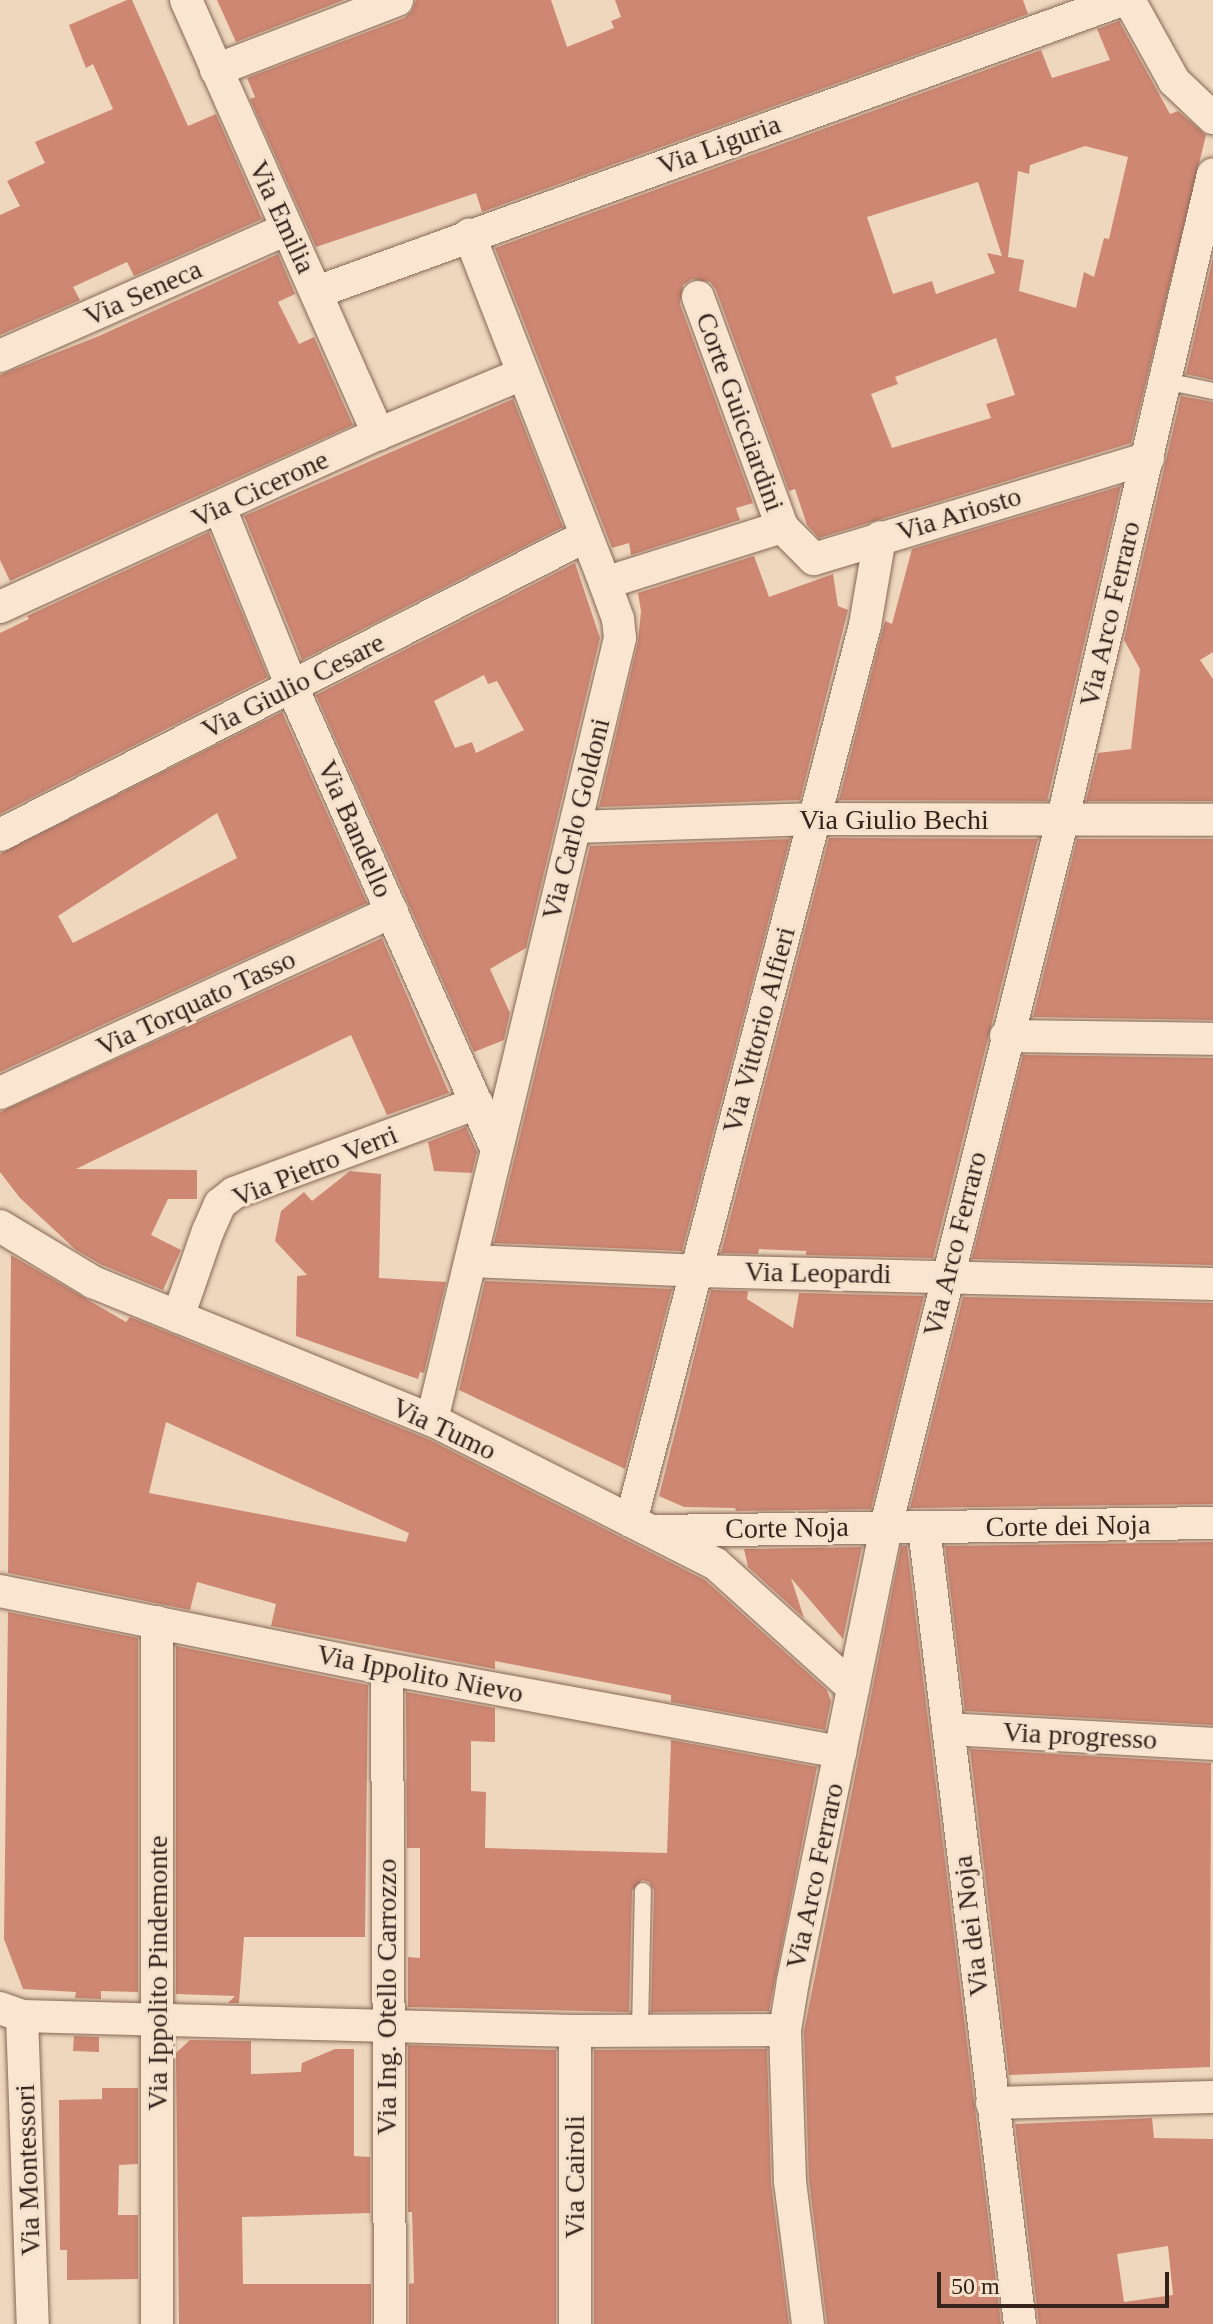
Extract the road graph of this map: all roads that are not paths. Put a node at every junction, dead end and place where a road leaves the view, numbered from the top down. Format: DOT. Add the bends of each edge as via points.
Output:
graph roads {
  1 [pos="397,0"];
  2 [pos="1122,0"];
  3 [pos="1129,0"];
  4 [pos="194,4"];
  5 [pos="216,70"];
  6 [pos="1213,118"];
  7 [pos="1213,174"];
  8 [pos="287,229"];
  9 [pos="469,235"];
  10 [pos="317,292"];
  11 [pos="698,297"];
  12 [pos="0,356"];
  13 [pos="522,374"];
  14 [pos="1165,381"];
  15 [pos="1213,391"];
  16 [pos="378,434"];
  17 [pos="1148,458"];
  18 [pos="220,508"];
  19 [pos="782,527"];
  20 [pos="586,536"];
  21 [pos="880,537"];
  22 [pos="605,583"];
  23 [pos="0,607"];
  24 [pos="292,687"];
  25 [pos="815,819"];
  26 [pos="1213,820"];
  27 [pos="1062,822"];
  28 [pos="575,827"];
  29 [pos="0,835"];
  30 [pos="392,912"];
  31 [pos="1006,1036"];
  32 [pos="1213,1039"];
  33 [pos="0,1093"];
  34 [pos="477,1103"];
  35 [pos="496,1148"];
  36 [pos="0,1227"];
  37 [pos="0,1257"];
  38 [pos="471,1261"];
  39 [pos="697,1271"];
  40 [pos="947,1276"];
  41 [pos="1213,1284"];
  42 [pos="178,1317"];
  43 [pos="432,1420"];
  44 [pos="1213,1523"];
  45 [pos="640,1526"];
  46 [pos="886,1526"];
  47 [pos="924,1528"];
  48 [pos="0,1591"];
  49 [pos="157,1622"];
  50 [pos="387,1669"];
  51 [pos="853,1688"];
  52 [pos="948,1729"];
  53 [pos="1213,1744"];
  54 [pos="840,1752"];
  55 [pos="643,1891"];
  56 [pos="11,2012"];
  57 [pos="159,2019"];
  58 [pos="387,2024"];
  59 [pos="640,2030"];
  60 [pos="785,2030"];
  61 [pos="575,2031"];
  62 [pos="1213,2097"];
  63 [pos="992,2103"];
  64 [pos="14,2120"];
  65 [pos="15,2224"];
  66 [pos="33,2324"];
  67 [pos="157,2324"];
  68 [pos="390,2324"];
  69 [pos="575,2324"];
  70 [pos="808,2324"];
  71 [pos="1020,2324"];
  1 -- 5 [label="street"];
  2 -- 9 [label="street, Via Liguria"];
  3 -- 6 [label="street" via="1174,81"];
  4 -- 5 [label="street, Via Emilia"];
  5 -- 8 [label="street, Via Emilia"];
  7 -- 14 [label="street, Via Arco Ferraro"];
  8 -- 10 [label="street, Via Emilia"];
  8 -- 12 [label="street, Via Seneca"];
  9 -- 10 [label="street, Via Liguria"];
  9 -- 13 [label="street, Via Carlo Goldoni"];
  10 -- 16 [label="street, Via Emilia"];
  11 -- 19 [label="street, Corte Guicciardini"];
  13 -- 16 [label="street, Via Cicerone"];
  13 -- 20 [label="street, Via Carlo Goldoni"];
  14 -- 15 [label="lane"];
  14 -- 17 [label="street, Via Arco Ferraro"];
  16 -- 18 [label="street, Via Cicerone"];
  17 -- 21 [label="street, Via Ariosto"];
  17 -- 27 [label="street, Via Arco Ferraro"];
  18 -- 23 [label="street, Via Cicerone"];
  18 -- 24 [label="street, Via Bandello"];
  19 -- 21 [label="street, Via Ariosto" via="814,559"];
  19 -- 22 [label="street"];
  20 -- 22 [label="street, Via Carlo Goldoni"];
  20 -- 24 [label="street, Via Giulio Cesare"];
  21 -- 25 [label="street, Via Vittorio Alfieri" via="865,625"];
  22 -- 28 [label="street, Via Carlo Goldoni" via="620,638"];
  24 -- 29 [label="street, Via Giulio Cesare"];
  24 -- 30 [label="street, Via Bandello"];
  25 -- 27 [label="street, Via Giulio Bechi"];
  25 -- 28 [label="street, Via Giulio Bechi"];
  25 -- 39 [label="street, Via Vittorio Alfieri"];
  26 -- 27 [label="street, Via Giulio Bechi"];
  27 -- 31 [label="street, Via Arco Ferraro"];
  28 -- 35 [label="street, Via Carlo Goldoni"];
  30 -- 33 [label="street, Via Torquato Tasso"];
  30 -- 34 [label="street, Via Bandello"];
  31 -- 32 [label="street"];
  31 -- 40 [label="street, Via Arco Ferraro"];
  34 -- 35 [label="street, Via Bandello"];
  34 -- 42 [label="street, Via Pietro Verri" via="234,1193 220,1204"];
  35 -- 38 [label="street, Via Carlo Goldoni"];
  36 -- 37 [label="street"];
  36 -- 42 [label="street, Via Tumo" via="93,1282"];
  38 -- 39 [label="street, Via Leopardi"];
  38 -- 43 [label="street, Via Carlo Goldoni"];
  39 -- 40 [label="street, Via Leopardi"];
  39 -- 45 [label="street, Via Vittorio Alfieri"];
  40 -- 41 [label="street, Via Leopardi"];
  40 -- 46 [label="street, Via Arco Ferraro"];
  42 -- 43 [label="street, Via Tumo"];
  43 -- 45 [label="street, Via Tumo"];
  44 -- 47 [label="street, Corte dei Noja"];
  45 -- 46 [label="street, Corte Noja"];
  45 -- 51 [label="street, Via Tumo" via="716,1564"];
  46 -- 47 [label="street, Corte Noja"];
  46 -- 51 [label="street, Via Arco Ferraro"];
  47 -- 52 [label="street, Via dei Noja"];
  48 -- 49 [label="street, Via Ippolito Nievo"];
  49 -- 50 [label="street, Via Ippolito Nievo"];
  49 -- 57 [label="street, Via Ippolito Pindemonte"];
  50 -- 54 [label="street, Via Ippolito Nievo"];
  50 -- 58 [label="street, Via Ing. Otello Carrozzo"];
  51 -- 54 [label="street, Via Arco Ferraro"];
  52 -- 53 [label="street, Via progresso"];
  52 -- 63 [label="street, Via dei Noja"];
  54 -- 60 [label="street, Via Arco Ferraro"];
  55 -- 59 [label="lane"];
  56 -- 57 [label="street"];
  56 -- 64 [label="street, Via Montessori"];
  57 -- 58 [label="street"];
  57 -- 67 [label="street, Via Ippolito Pindemonte"];
  58 -- 61 [label="street"];
  58 -- 68 [label="street, Via Ing. Otello Carrozzo"];
  59 -- 60 [label="street"];
  59 -- 61 [label="street"];
  60 -- 70 [label="street, Via Arco Ferraro" via="790,2181"];
  61 -- 69 [label="street, Via Cairoli"];
  62 -- 63 [label="street"];
  63 -- 71 [label="street, Via dei Noja"];
  64 -- 65 [label="street, Via Montessori"];
  65 -- 66 [label="street, Via Montessori"];
}
